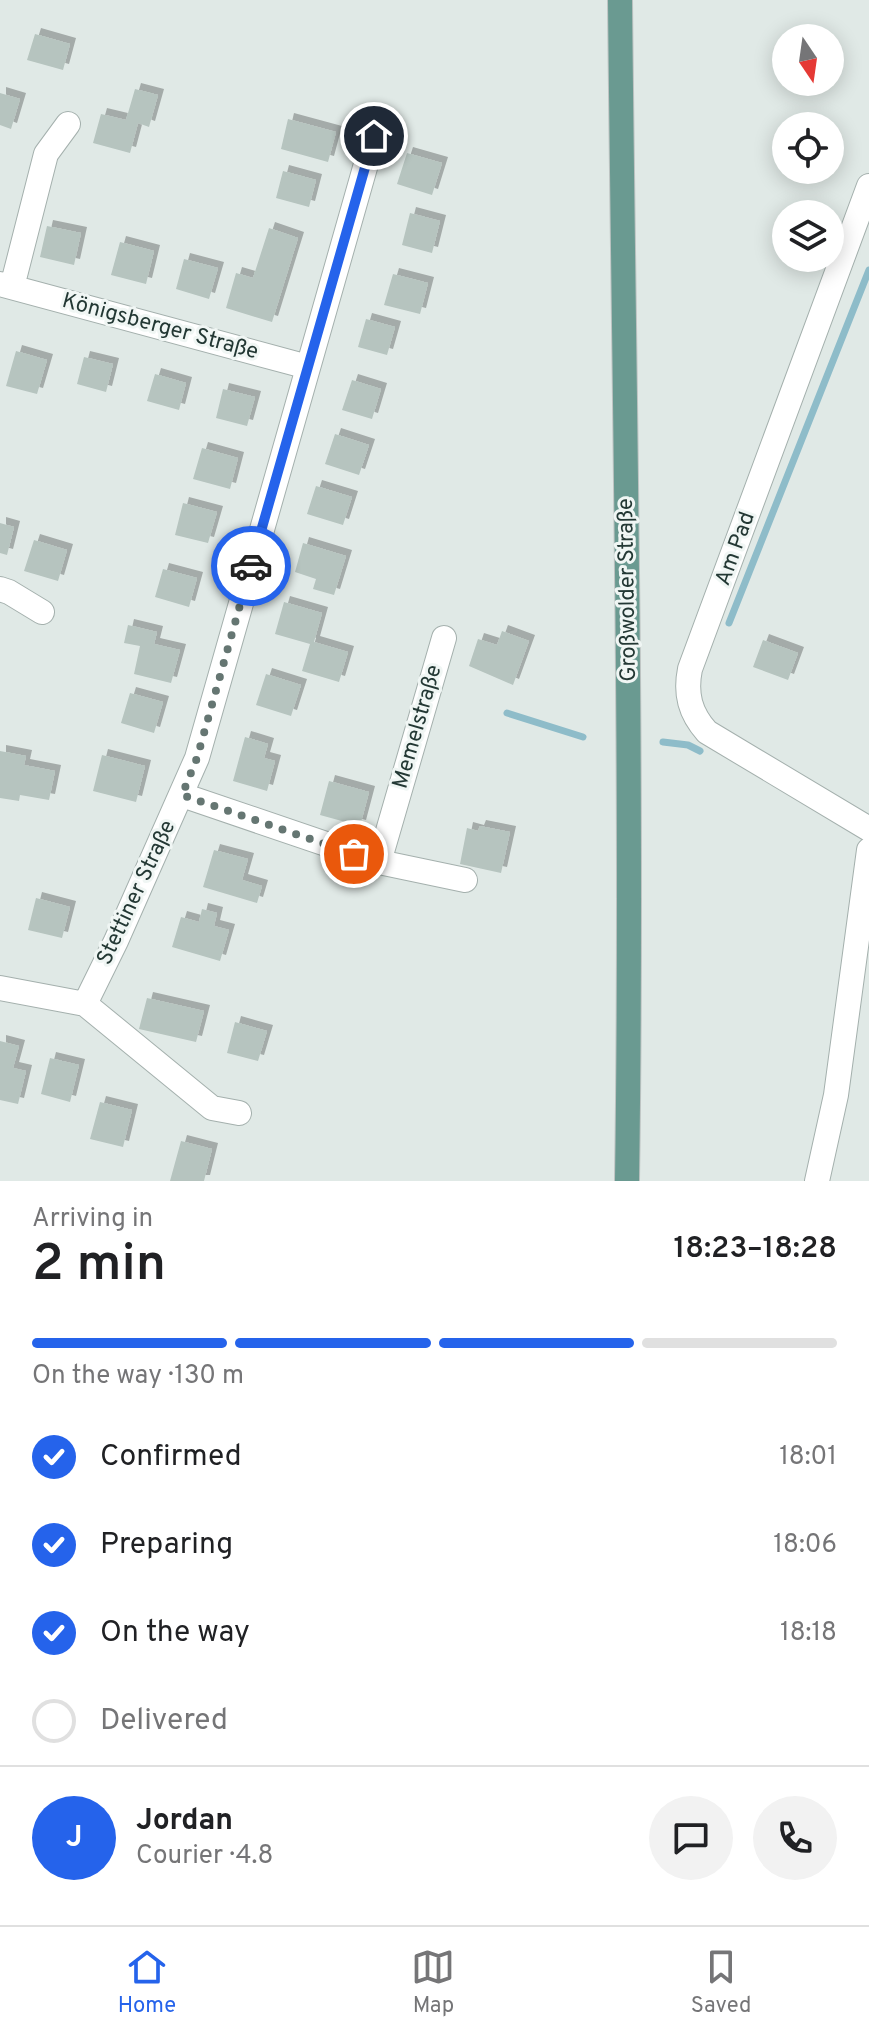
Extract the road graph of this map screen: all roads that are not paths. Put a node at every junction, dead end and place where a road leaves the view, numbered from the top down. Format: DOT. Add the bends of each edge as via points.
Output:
graph roads {
  1 [pos="620,0"];
  2 [pos="68,124"];
  3 [pos="374,136"];
  4 [pos="869,186"];
  5 [pos="6,286"];
  6 [pos="308,367"];
  7 [pos="0,589"];
  8 [pos="42,612"];
  9 [pos="444,638"];
  10 [pos="182,795"];
  11 [pos="869,829"];
  12 [pos="869,850"];
  13 [pos="379,862"];
  14 [pos="465,880"];
  15 [pos="0,988"];
  16 [pos="85,1004"];
  17 [pos="239,1113"];
  18 [pos="627,1181"];
  19 [pos="817,1181"];
  1 -- 18 [label="main road, Großwolder Straße" via="629,640"];
  2 -- 5 [label="street, Königsberger Straße" via="46,154"];
  3 -- 6 [label="street, Stettiner Straße"];
  4 -- 11 [label="street, Am Pad" via="687,683 695,719 707,732"];
  5 -- 6 [label="street, Königsberger Straße"];
  6 -- 10 [label="street, Stettiner Straße"];
  7 -- 8 [label="street"];
  9 -- 13 [label="street, Memelstraße"];
  10 -- 13 [label="street"];
  10 -- 16 [label="street, Stettiner Straße"];
  12 -- 19 [label="street" via="836,1095"];
  13 -- 14 [label="street"];
  15 -- 16 [label="street"];
  16 -- 17 [label="street" via="212,1108"];
}
